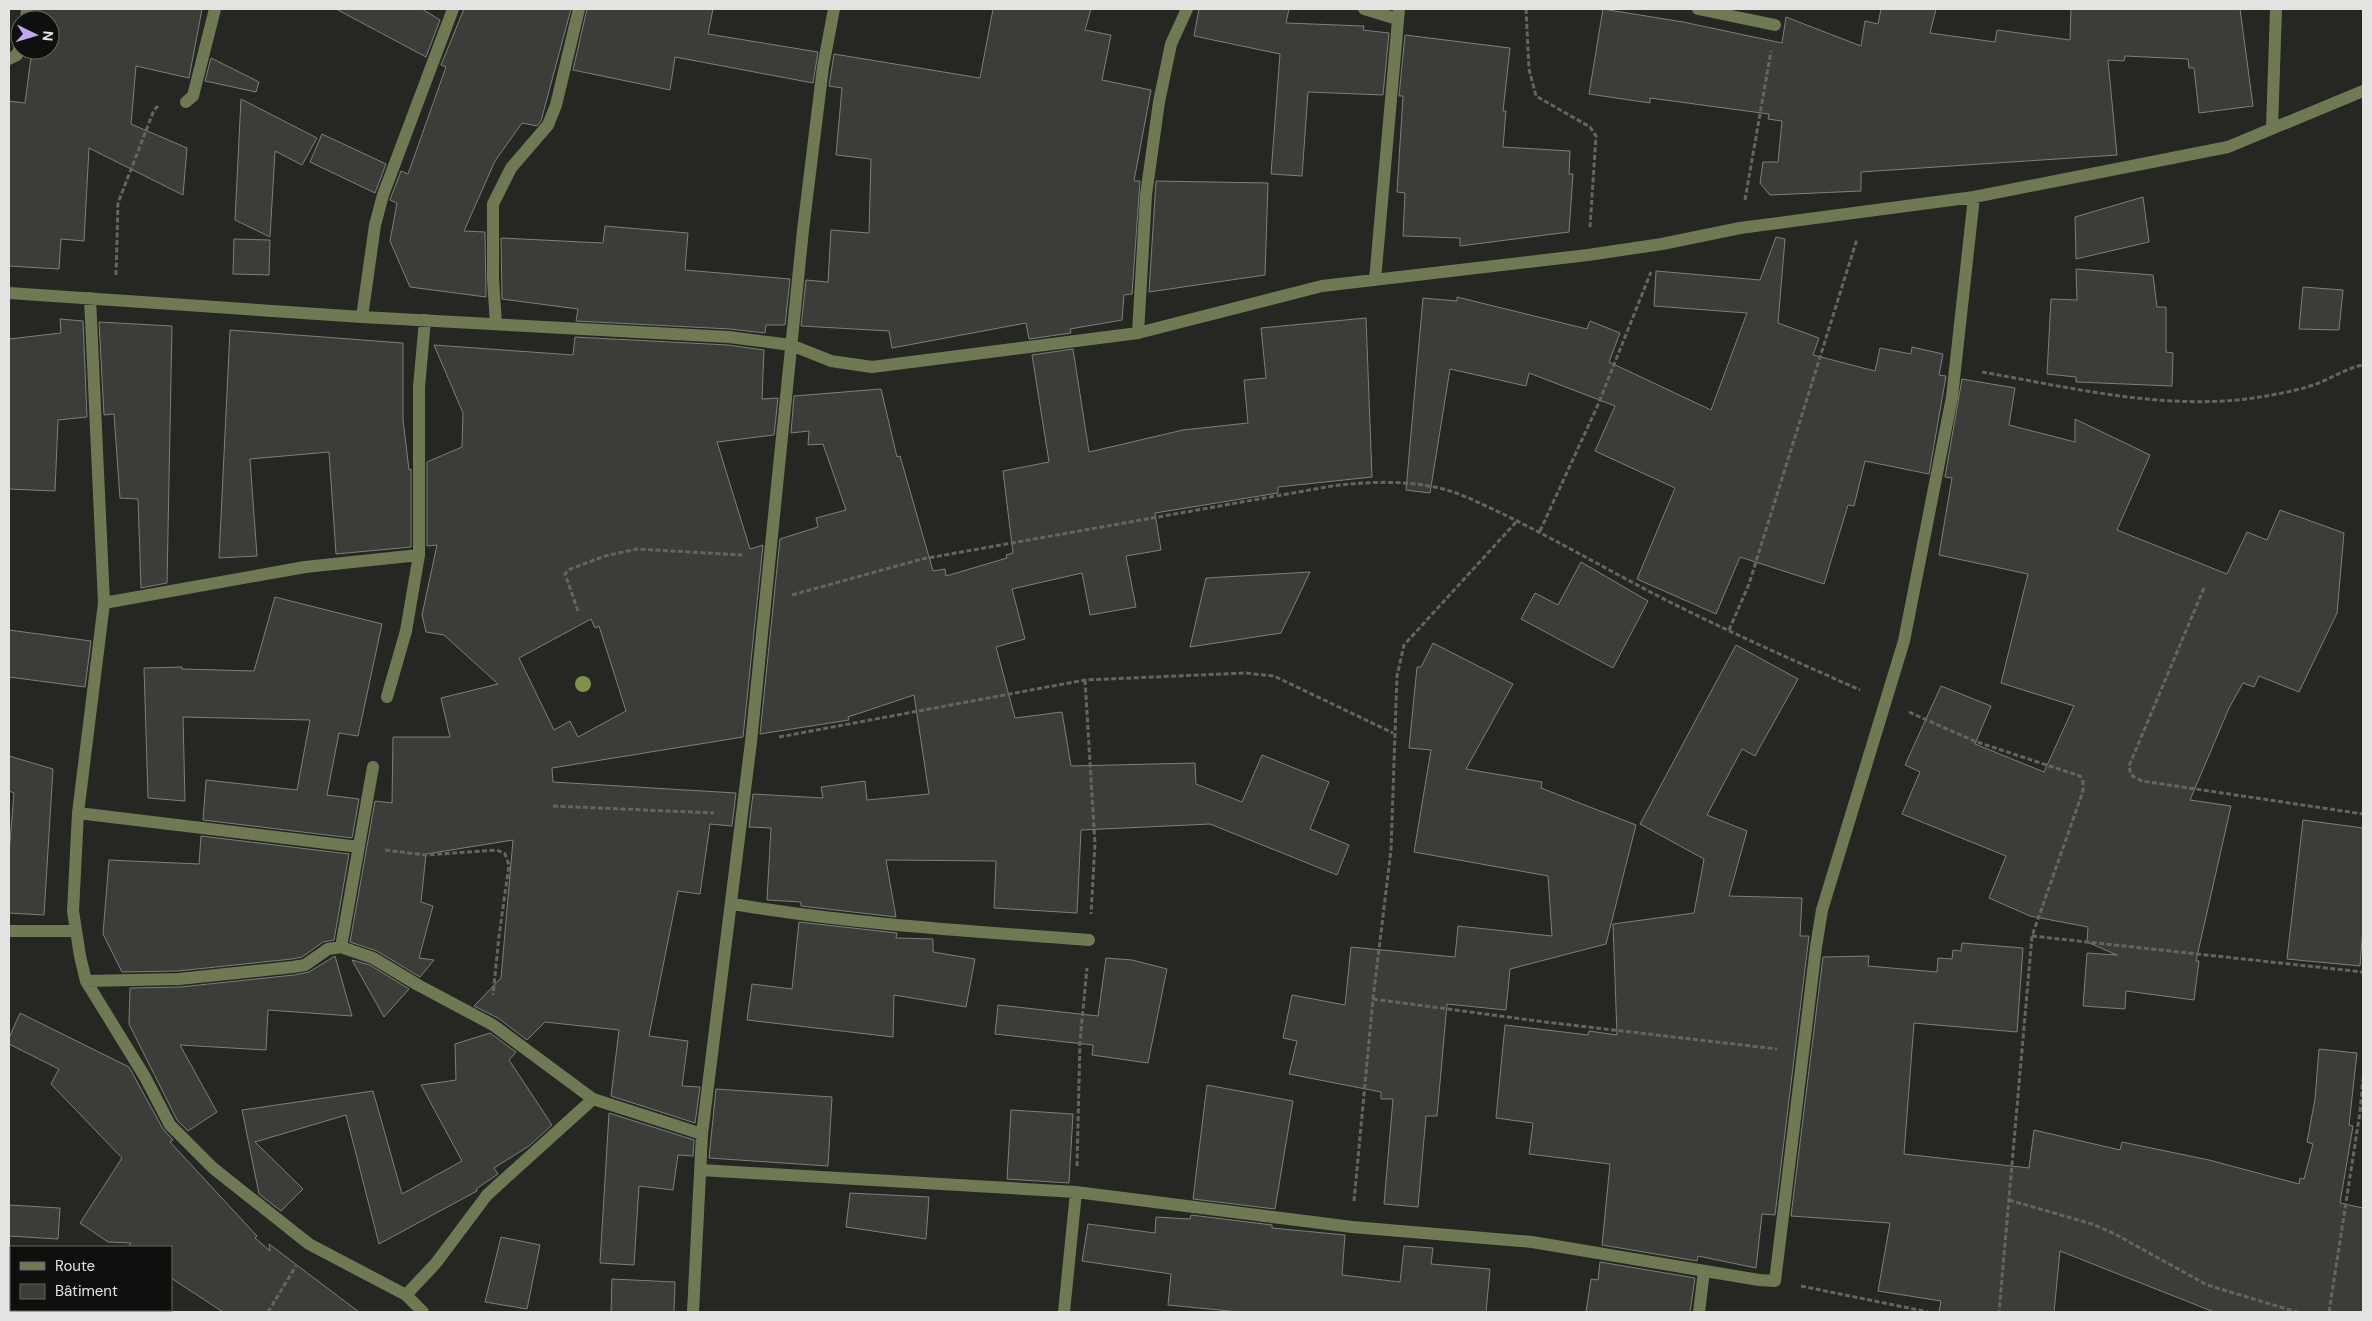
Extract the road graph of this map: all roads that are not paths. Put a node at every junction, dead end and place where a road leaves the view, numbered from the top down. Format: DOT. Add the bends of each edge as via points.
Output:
graph roads {
  1 [pos="215,9"];
  2 [pos="453,9"];
  3 [pos="579,9"];
  4 [pos="834,9"];
  5 [pos="1187,9"];
  6 [pos="1364,9"];
  7 [pos="1698,9"];
  8 [pos="2276,9"];
  9 [pos="1398,14"];
  10 [pos="1775,24"];
  11 [pos="2363,92"];
  12 [pos="186,102"];
  13 [pos="2272,128"];
  14 [pos="1974,197"];
  15 [pos="1375,280"];
  16 [pos="9,293"];
  17 [pos="90,298"];
  18 [pos="362,317"];
  19 [pos="425,320"];
  20 [pos="496,324"];
  21 [pos="1138,333"];
  22 [pos="791,345"];
  23 [pos="419,555"];
  24 [pos="104,603"];
  25 [pos="387,697"];
  26 [pos="373,768"];
  27 [pos="78,812"];
  28 [pos="359,847"];
  29 [pos="733,904"];
  30 [pos="9,931"];
  31 [pos="76,931"];
  32 [pos="1089,940"];
  33 [pos="341,947"];
  34 [pos="86,981"];
  35 [pos="593,1099"];
  36 [pos="702,1134"];
  37 [pos="701,1170"];
  38 [pos="1076,1192"];
  39 [pos="1704,1271"];
  40 [pos="406,1295"];
  41 [pos="424,1312"];
  42 [pos="693,1312"];
  43 [pos="1064,1312"];
  44 [pos="1699,1312"];
  1 -- 12 [label="street" via="193,96"];
  2 -- 18 [label="street" via="383,195"];
  3 -- 20 [label="street" via="556,105 548,125 511,168 493,204 492,279"];
  4 -- 22 [label="street" via="823,67"];
  5 -- 21 [label="street" via="1171,44 1159,102 1146,194"];
  6 -- 9 [label="street"];
  7 -- 10 [label="street"];
  8 -- 13 [label="street"];
  9 -- 15 [label="street"];
  11 -- 13 [label="street"];
  13 -- 14 [label="street" via="2228,147"];
  14 -- 15 [label="street" via="1740,228 1588,255"];
  14 -- 39 [label="street" via="1956,368 1904,641 1822,910 1775,1281"];
  15 -- 21 [label="street" via="1322,286"];
  16 -- 17 [label="street"];
  17 -- 18 [label="street"];
  17 -- 24 [label="street"];
  18 -- 19 [label="street"];
  19 -- 20 [label="street"];
  19 -- 23 [label="street" via="419,387"];
  20 -- 22 [label="street" via="729,337"];
  21 -- 22 [label="street" via="872,367 831,361"];
  22 -- 29 [label="street"];
  23 -- 24 [label="street" via="305,567"];
  23 -- 25 [label="street" via="406,631"];
  24 -- 27 [label="street"];
  26 -- 28 [label="street"];
  27 -- 28 [label="street"];
  27 -- 31 [label="street" via="73,910"];
  28 -- 33 [label="street"];
  29 -- 32 [label="street" via="858,922"];
  29 -- 36 [label="street"];
  30 -- 31 [label="street"];
  31 -- 34 [label="street"];
  33 -- 34 [label="street" via="328,949 305,965 293,967 179,979"];
  33 -- 35 [label="street" via="373,958 493,1025"];
  34 -- 40 [label="street" via="145,1077 170,1125 212,1168 309,1244"];
  35 -- 36 [label="street"];
  35 -- 40 [label="street" via="487,1195 436,1262"];
  36 -- 37 [label="street"];
  37 -- 38 [label="street"];
  37 -- 42 [label="street"];
  38 -- 39 [label="street" via="1352,1227 1532,1242"];
  38 -- 43 [label="street"];
  39 -- 44 [label="street"];
  40 -- 41 [label="street"];
}
